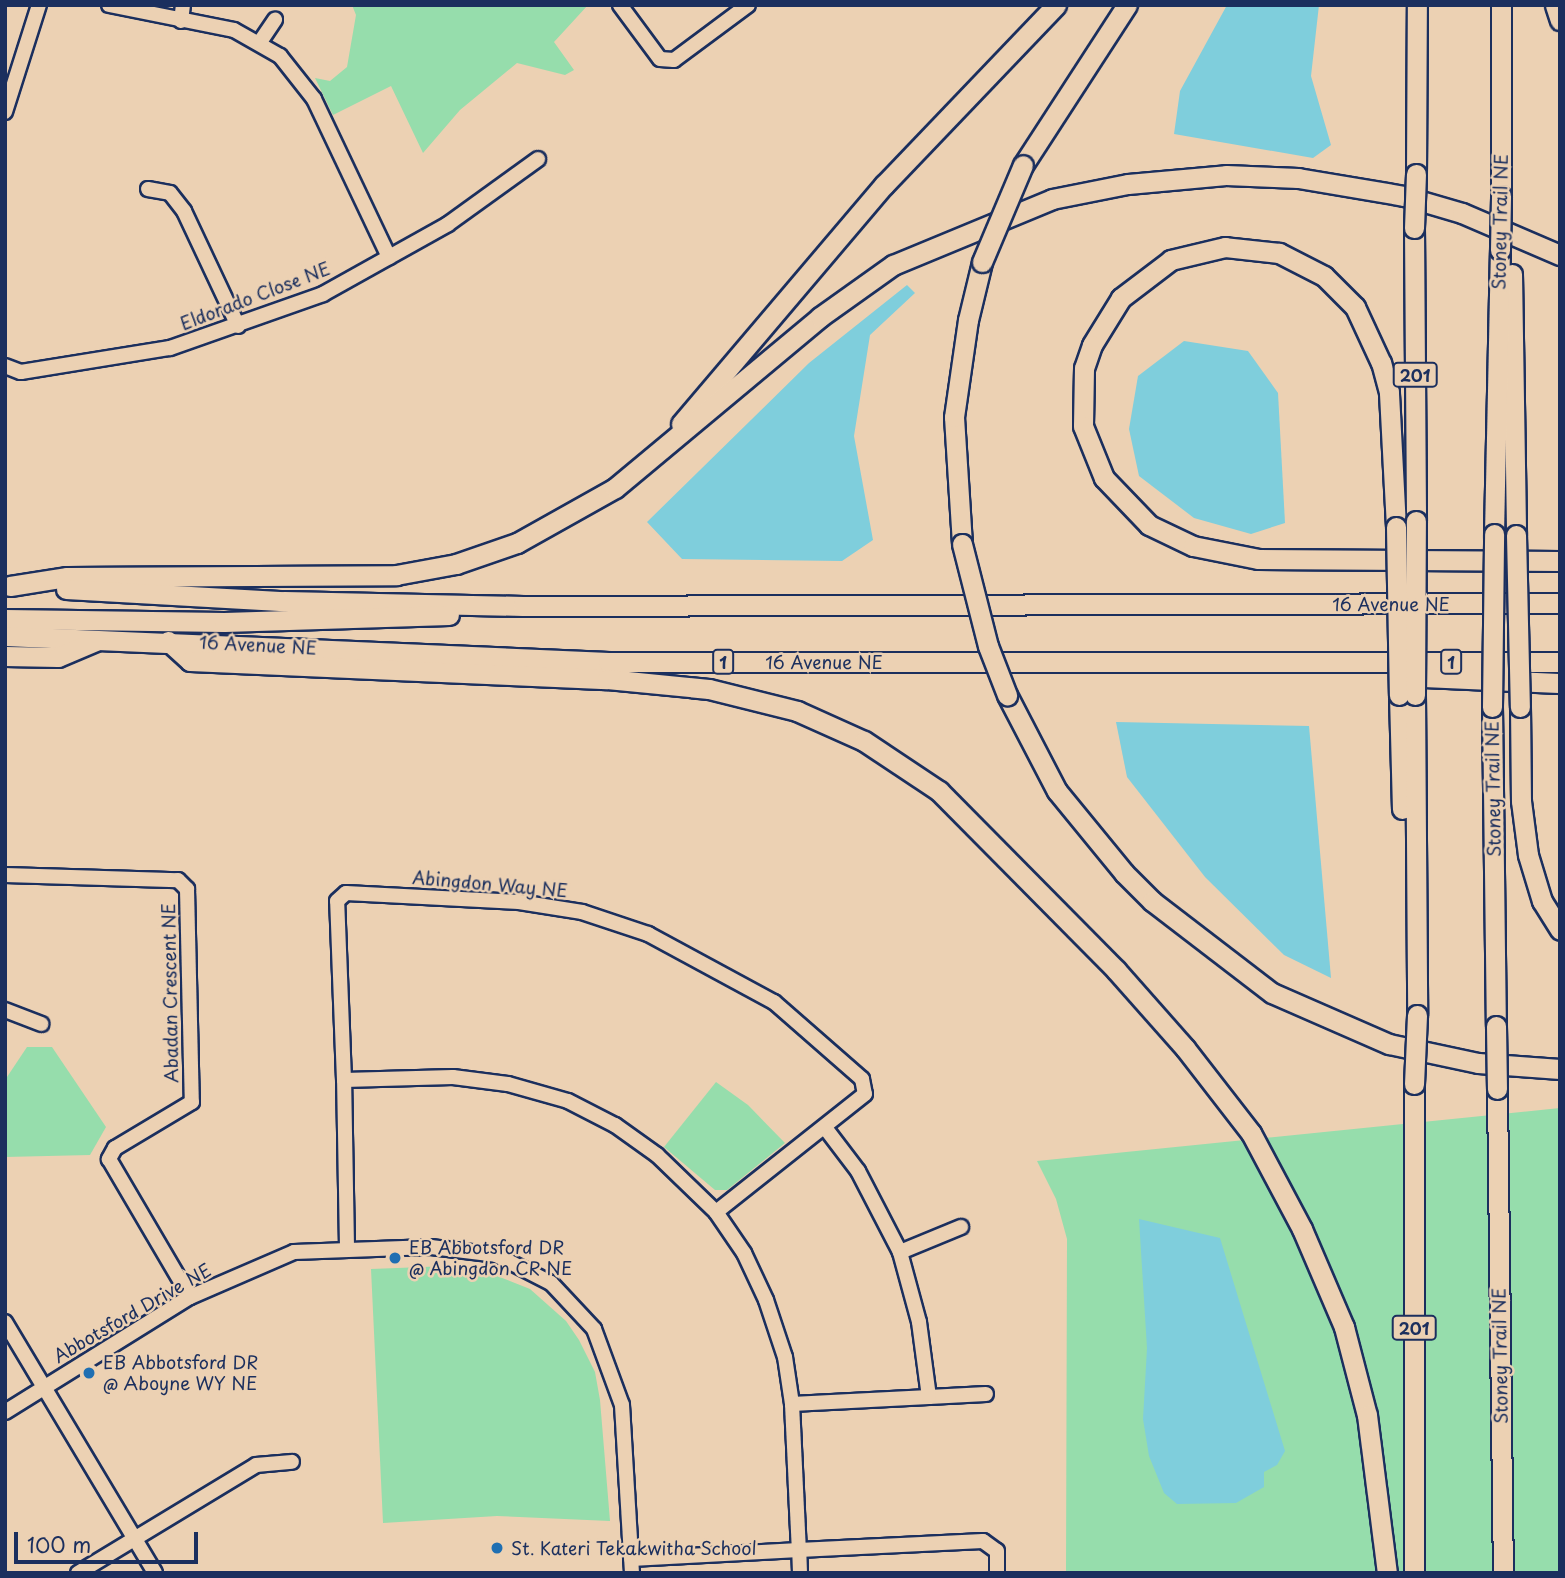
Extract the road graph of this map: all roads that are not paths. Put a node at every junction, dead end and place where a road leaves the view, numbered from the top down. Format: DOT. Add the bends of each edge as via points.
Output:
graph roads {
  1 [pos="39,5"];
  2 [pos="109,5"];
  3 [pos="183,5"];
  4 [pos="620,5"];
  5 [pos="748,5"];
  6 [pos="1056,5"];
  7 [pos="1127,5"];
  8 [pos="1417,5"];
  9 [pos="1501,5"];
  10 [pos="1555,5"];
  11 [pos="162,11"];
  12 [pos="181,20"];
  13 [pos="275,20"];
  14 [pos="1560,20"];
  15 [pos="260,42"];
  16 [pos="5,112"];
  17 [pos="538,159"];
  18 [pos="148,189"];
  19 [pos="1506,251"];
  20 [pos="1560,255"];
  21 [pos="389,257"];
  22 [pos="238,326"];
  23 [pos="5,366"];
  24 [pos="615,488"];
  25 [pos="1560,561"];
  26 [pos="8,586"];
  27 [pos="1560,603"];
  28 [pos="523,606"];
  29 [pos="5,619"];
  30 [pos="5,636"];
  31 [pos="104,638"];
  32 [pos="168,641"];
  33 [pos="5,656"];
  34 [pos="1560,662"];
  35 [pos="1342,663"];
  36 [pos="1560,683"];
  37 [pos="1407,695"];
  38 [pos="5,875"];
  39 [pos="1560,930"];
  40 [pos="5,1010"];
  41 [pos="41,1024"];
  42 [pos="1560,1069"];
  43 [pos="344,1080"];
  44 [pos="826,1129"];
  45 [pos="716,1212"];
  46 [pos="961,1227"];
  47 [pos="348,1247"];
  48 [pos="900,1252"];
  49 [pos="190,1297"];
  50 [pos="5,1322"];
  51 [pos="46,1386"];
  52 [pos="986,1394"];
  53 [pos="929,1398"];
  54 [pos="792,1404"];
  55 [pos="5,1412"];
  56 [pos="292,1461"];
  57 [pos="134,1539"];
  58 [pos="799,1550"];
  59 [pos="631,1566"];
  60 [pos="78,1573"];
  61 [pos="155,1573"];
  62 [pos="800,1573"];
  63 [pos="997,1573"];
  64 [pos="1387,1573"];
  65 [pos="1414,1573"];
  66 [pos="1503,1573"];
  1 -- 16 [label="street"];
  2 -- 11 [label="street"];
  3 -- 12 [label="street"];
  4 -- 5 [label="street" via="660,59 674,60"];
  6 -- 24 [label="highway" via="884,186 671,436"];
  7 -- 42 [label="highway, bridge" via="1023,165 982,262 966,331 954,417 961,544 985,635 1007,695 1058,790 1124,873 1152,901 1272,993 1390,1044 1478,1063"];
  8 -- 37 [label="highway, 201, bridge" via="1416,521"];
  9 -- 19 [label="highway, Stoney Trail NE" via="1500,155"];
  10 -- 14 [label="highway"];
  11 -- 12 [label="street"];
  12 -- 15 [label="street" via="234,30"];
  13 -- 15 [label="street"];
  15 -- 21 [label="street" via="280,56 314,99"];
  17 -- 21 [label="street, Eldorado Close NE" via="448,224"];
  18 -- 22 [label="street" via="170,193 184,211"];
  19 -- 39 [label="highway, bridge" via="1521,801 1528,855 1542,901"];
  19 -- 66 [label="highway, Stoney Trail NE, bridge" via="1492,707"];
  20 -- 24 [label="highway" via="1462,213 1404,196 1298,177 1226,175 1128,184 1052,198 940,242 864,284"];
  21 -- 22 [label="street, Eldorado Close NE" via="323,294"];
  22 -- 23 [label="street, Eldorado Close NE" via="170,348 108,360 21,372"];
  24 -- 26 [label="highway" via="517,543 456,564 396,575 67,577"];
  25 -- 37 [label="highway, bridge" via="1258,559 1193,546 1149,525 1104,478 1083,426 1084,368 1092,345 1121,298 1171,260 1225,247 1279,253 1324,276 1355,307 1389,392 1396,527"];
  26 -- 28 [label="highway, 16 Avenue NE" via="284,601"];
  27 -- 28 [label="highway, 16 Avenue NE"];
  28 -- 29 [label="highway" via="430,617 224,622"];
  30 -- 31 [label="highway, 16 Avenue NE / 1"];
  31 -- 32 [label="highway, 16 Avenue NE / 1"];
  31 -- 33 [label="highway" via="58,657"];
  32 -- 35 [label="highway, 16 Avenue NE / 1" via="608,662"];
  32 -- 64 [label="highway" via="190,661 607,679 709,689 797,711 864,741 939,790 1116,970 1251,1133 1301,1229 1343,1327 1367,1415"];
  34 -- 35 [label="highway, 16 Avenue NE / 1"];
  35 -- 36 [label="highway" via="1362,675"];
  37 -- 65 [label="highway, 201, bridge" via="1411,1010 1405,1026 1415,1055"];
  38 -- 49 [label="street, Abadan Crescent NE" via="178,880 187,889 192,1102 115,1148 109,1159"];
  40 -- 41 [label="street"];
  43 -- 44 [label="street, Abingdon Way NE" via="337,901 346,893 519,902 582,912 648,934 774,1002 862,1079 865,1094"];
  43 -- 45 [label="street" via="453,1077 508,1084 568,1101 615,1125 657,1156"];
  43 -- 47 [label="street"];
  44 -- 45 [label="street, Abingdon Way NE"];
  44 -- 48 [label="street" via="858,1171"];
  45 -- 54 [label="street" via="744,1253 766,1300 785,1357"];
  46 -- 48 [label="street"];
  47 -- 49 [label="street, Abbotsford Drive NE" via="294,1252"];
  47 -- 59 [label="street, Abbotsford Drive NE" via="431,1247 496,1255 551,1283 594,1329 622,1405"];
  48 -- 53 [label="street" via="919,1322"];
  49 -- 51 [label="street, Abbotsford Drive NE"];
  50 -- 51 [label="street"];
  51 -- 55 [label="street, Abbotsford Drive NE"];
  51 -- 57 [label="street"];
  52 -- 53 [label="street"];
  53 -- 54 [label="street"];
  54 -- 58 [label="street"];
  56 -- 57 [label="street" via="256,1465"];
  57 -- 60 [label="street"];
  57 -- 61 [label="street"];
  58 -- 59 [label="street"];
  58 -- 62 [label="street"];
  58 -- 63 [label="street" via="983,1541 997,1551"];
}
